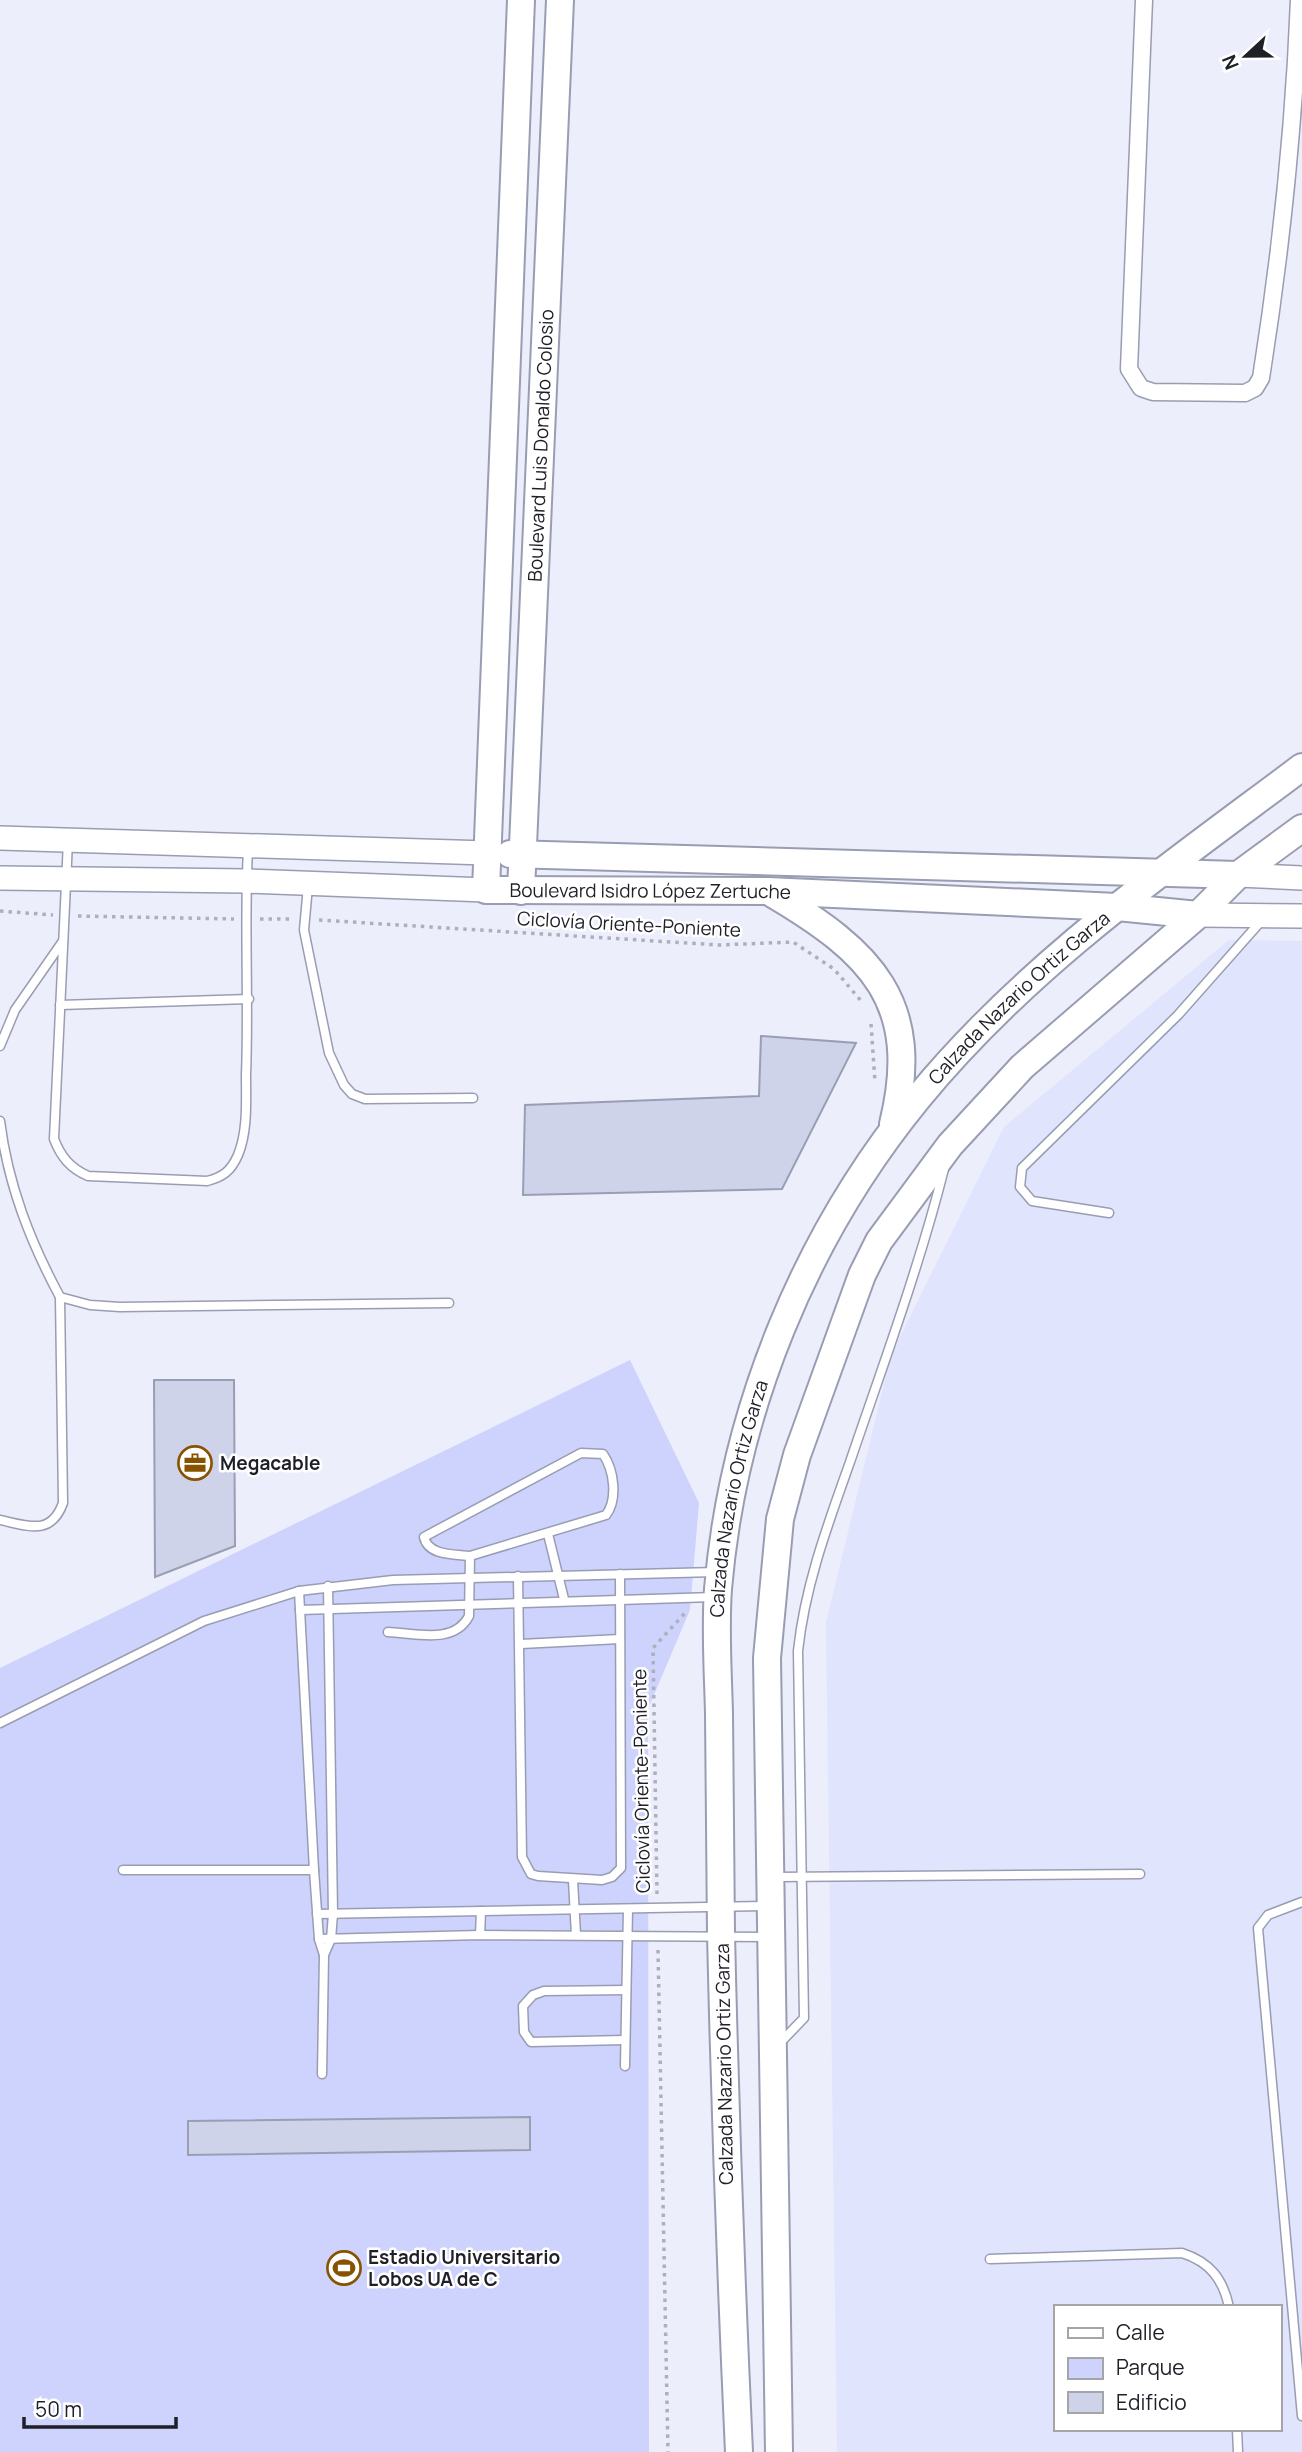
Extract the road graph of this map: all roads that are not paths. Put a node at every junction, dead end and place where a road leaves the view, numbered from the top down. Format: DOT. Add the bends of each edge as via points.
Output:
graph roads {
  1 [pos="520,0"];
  2 [pos="560,0"];
  3 [pos="1144,0"];
  4 [pos="1299,0"];
  5 [pos="1299,104"];
  6 [pos="513,179"];
  7 [pos="552,184"];
  8 [pos="1302,768"];
  9 [pos="1302,828"];
  10 [pos="0,838"];
  11 [pos="68,841"];
  12 [pos="248,846"];
  13 [pos="487,853"];
  14 [pos="525,854"];
  15 [pos="1161,872"];
  16 [pos="1238,875"];
  17 [pos="0,878"];
  18 [pos="1302,878"];
  19 [pos="66,879"];
  20 [pos="246,881"];
  21 [pos="308,883"];
  22 [pos="486,890"];
  23 [pos="522,891"];
  24 [pos="768,891"];
  25 [pos="1116,906"];
  26 [pos="1267,914"];
  27 [pos="1198,915"];
  28 [pos="1302,916"];
  29 [pos="64,941"];
  30 [pos="249,999"];
  31 [pos="60,1005"];
  32 [pos="0,1046"];
  33 [pos="473,1098"];
  34 [pos="0,1121"];
  35 [pos="889,1137"];
  36 [pos="950,1144"];
  37 [pos="1109,1213"];
  38 [pos="60,1297"];
  39 [pos="449,1303"];
  40 [pos="0,1520"];
  41 [pos="548,1534"];
  42 [pos="470,1556"];
  43 [pos="620,1574"];
  44 [pos="558,1575"];
  45 [pos="471,1576"];
  46 [pos="518,1576"];
  47 [pos="328,1586"];
  48 [pos="712,1589"];
  49 [pos="299,1591"];
  50 [pos="564,1599"];
  51 [pos="621,1599"];
  52 [pos="520,1601"];
  53 [pos="472,1602"];
  54 [pos="329,1606"];
  55 [pos="300,1609"];
  56 [pos="388,1632"];
  57 [pos="620,1639"];
  58 [pos="521,1644"];
  59 [pos="0,1723"];
  60 [pos="123,1870"];
  61 [pos="314,1870"];
  62 [pos="1140,1874"];
  63 [pos="772,1877"];
  64 [pos="802,1877"];
  65 [pos="573,1880"];
  66 [pos="1302,1902"];
  67 [pos="772,1906"];
  68 [pos="721,1908"];
  69 [pos="576,1909"];
  70 [pos="628,1909"];
  71 [pos="481,1911"];
  72 [pos="317,1914"];
  73 [pos="333,1914"];
  74 [pos="480,1935"];
  75 [pos="576,1935"];
  76 [pos="627,1936"];
  77 [pos="722,1937"];
  78 [pos="772,1937"];
  79 [pos="319,1939"];
  80 [pos="331,1940"];
  81 [pos="324,1955"];
  82 [pos="626,1990"];
  83 [pos="625,2040"];
  84 [pos="775,2048"];
  85 [pos="625,2066"];
  86 [pos="322,2074"];
  87 [pos="990,2259"];
  88 [pos="1228,2305"];
  89 [pos="1302,2416"];
  90 [pos="1237,2431"];
  91 [pos="739,2452"];
  92 [pos="779,2452"];
  93 [pos="1238,2452"];
  1 -- 6 [label="main road, Boulevard Luis Donaldo Colosio"];
  2 -- 7 [label="main road, Boulevard Luis Donaldo Colosio"];
  3 -- 5 [label="street" via="1128,355 1129,369 1140,388 1245,393 1261,378"];
  4 -- 5 [label="street"];
  6 -- 7 [label="main road"];
  6 -- 13 [label="main road, Boulevard Luis Donaldo Colosio"];
  7 -- 14 [label="main road, Boulevard Luis Donaldo Colosio"];
  8 -- 15 [label="main road, Calzada Nazario Ortiz Garza"];
  9 -- 16 [label="main road"];
  10 -- 11 [label="main road, Boulevard Isidro López Zertuche"];
  11 -- 12 [label="main road, Boulevard Isidro López Zertuche"];
  11 -- 19 [label="lane"];
  12 -- 13 [label="main road, Boulevard Isidro López Zertuche"];
  12 -- 20 [label="lane"];
  13 -- 14 [label="main road, Boulevard Isidro López Zertuche"];
  13 -- 22 [label="main road, Boulevard Luis Donaldo Colosio"];
  14 -- 15 [label="main road, Boulevard Isidro López Zertuche"];
  14 -- 23 [label="main road, Boulevard Luis Donaldo Colosio"];
  15 -- 16 [label="main road, Boulevard Isidro López Zertuche"];
  15 -- 25 [label="main road, Calzada Nazario Ortiz Garza"];
  16 -- 18 [label="main road, Boulevard Isidro López Zertuche"];
  16 -- 27 [label="main road"];
  17 -- 19 [label="main road, Boulevard Isidro López Zertuche"];
  19 -- 20 [label="main road, Boulevard Isidro López Zertuche"];
  19 -- 29 [label="lane"];
  20 -- 21 [label="main road, Boulevard Isidro López Zertuche"];
  20 -- 30 [label="lane"];
  21 -- 22 [label="main road, Boulevard Isidro López Zertuche"];
  21 -- 33 [label="lane" via="304,930 329,1053 344,1085 365,1099"];
  22 -- 23 [label="main road, Boulevard Isidro López Zertuche"];
  23 -- 24 [label="main road, Boulevard Isidro López Zertuche"];
  24 -- 25 [label="main road, Boulevard Isidro López Zertuche"];
  24 -- 35 [label="main road" via="850,945 893,1010 902,1066"];
  25 -- 27 [label="main road, Boulevard Isidro López Zertuche"];
  25 -- 35 [label="main road, Calzada Nazario Ortiz Garza" via="981,1026"];
  26 -- 27 [label="main road, Boulevard Isidro López Zertuche"];
  26 -- 28 [label="main road, Boulevard Isidro López Zertuche"];
  26 -- 37 [label="lane" via="1178,1015 1022,1168 1020,1187 1032,1202"];
  27 -- 36 [label="main road" via="1022,1067"];
  29 -- 31 [label="lane"];
  29 -- 32 [label="lane" via="15,1010"];
  30 -- 31 [label="lane"];
  30 -- 31 [label="lane" via="245,1116 239,1152 223,1177 207,1181 88,1176 74,1170 60,1155 54,1139"];
  34 -- 38 [label="lane" via="28,1233"];
  35 -- 48 [label="main road, Calzada Nazario Ortiz Garza" via="831,1225 794,1296 741,1449"];
  36 -- 63 [label="main road" via="879,1241 862,1275 789,1480 772,1583 767,1658"];
  36 -- 64 [label="lane" via="924,1240 803,1610 798,1651"];
  38 -- 39 [label="lane" via="120,1307"];
  38 -- 40 [label="lane" via="63,1503 54,1521 45,1526"];
  41 -- 42 [label="lane"];
  41 -- 42 [label="lane" via="610,1511 614,1494 603,1454 582,1453 424,1537 434,1550"];
  41 -- 44 [label="lane"];
  42 -- 45 [label="lane"];
  43 -- 44 [label="lane"];
  43 -- 48 [label="lane"];
  43 -- 51 [label="lane"];
  44 -- 46 [label="lane"];
  44 -- 50 [label="lane"];
  45 -- 46 [label="lane"];
  45 -- 47 [label="lane"];
  45 -- 53 [label="lane"];
  46 -- 52 [label="lane"];
  47 -- 49 [label="lane"];
  47 -- 54 [label="lane"];
  48 -- 51 [label="lane"];
  48 -- 68 [label="main road, Calzada Nazario Ortiz Garza"];
  49 -- 55 [label="lane"];
  49 -- 59 [label="lane" via="204,1621"];
  50 -- 51 [label="lane"];
  50 -- 52 [label="lane"];
  51 -- 57 [label="lane"];
  52 -- 53 [label="lane"];
  52 -- 58 [label="lane"];
  53 -- 54 [label="lane"];
  53 -- 56 [label="lane" via="465,1624 454,1632"];
  54 -- 55 [label="lane"];
  54 -- 73 [label="lane"];
  55 -- 61 [label="lane"];
  57 -- 58 [label="lane"];
  57 -- 65 [label="lane" via="621,1868 607,1879"];
  58 -- 65 [label="lane" via="522,1857 531,1874"];
  60 -- 61 [label="lane"];
  61 -- 72 [label="lane"];
  62 -- 64 [label="lane"];
  63 -- 64 [label="lane"];
  63 -- 67 [label="main road"];
  64 -- 84 [label="lane" via="804,2018"];
  65 -- 69 [label="lane"];
  66 -- 89 [label="lane" via="1268,1915 1258,1928"];
  67 -- 68 [label="lane"];
  67 -- 78 [label="main road"];
  68 -- 70 [label="lane"];
  68 -- 77 [label="main road, Calzada Nazario Ortiz Garza"];
  69 -- 70 [label="lane"];
  69 -- 71 [label="lane"];
  69 -- 75 [label="lane"];
  70 -- 76 [label="lane"];
  71 -- 73 [label="lane"];
  71 -- 74 [label="lane"];
  72 -- 73 [label="lane"];
  72 -- 79 [label="lane"];
  73 -- 80 [label="lane"];
  74 -- 75 [label="lane"];
  74 -- 80 [label="lane"];
  75 -- 76 [label="lane"];
  76 -- 77 [label="lane"];
  76 -- 82 [label="lane"];
  77 -- 78 [label="lane"];
  77 -- 91 [label="main road, Calzada Nazario Ortiz Garza"];
  78 -- 84 [label="main road"];
  79 -- 80 [label="lane"];
  79 -- 81 [label="lane"];
  80 -- 81 [label="lane"];
  81 -- 86 [label="lane"];
  82 -- 83 [label="lane"];
  82 -- 83 [label="lane" via="544,1991 523,2006 524,2032 531,2042"];
  83 -- 85 [label="lane"];
  84 -- 92 [label="main road"];
  87 -- 88 [label="lane" via="1182,2253 1197,2257 1216,2273"];
  90 -- 93 [label="lane"];
}
